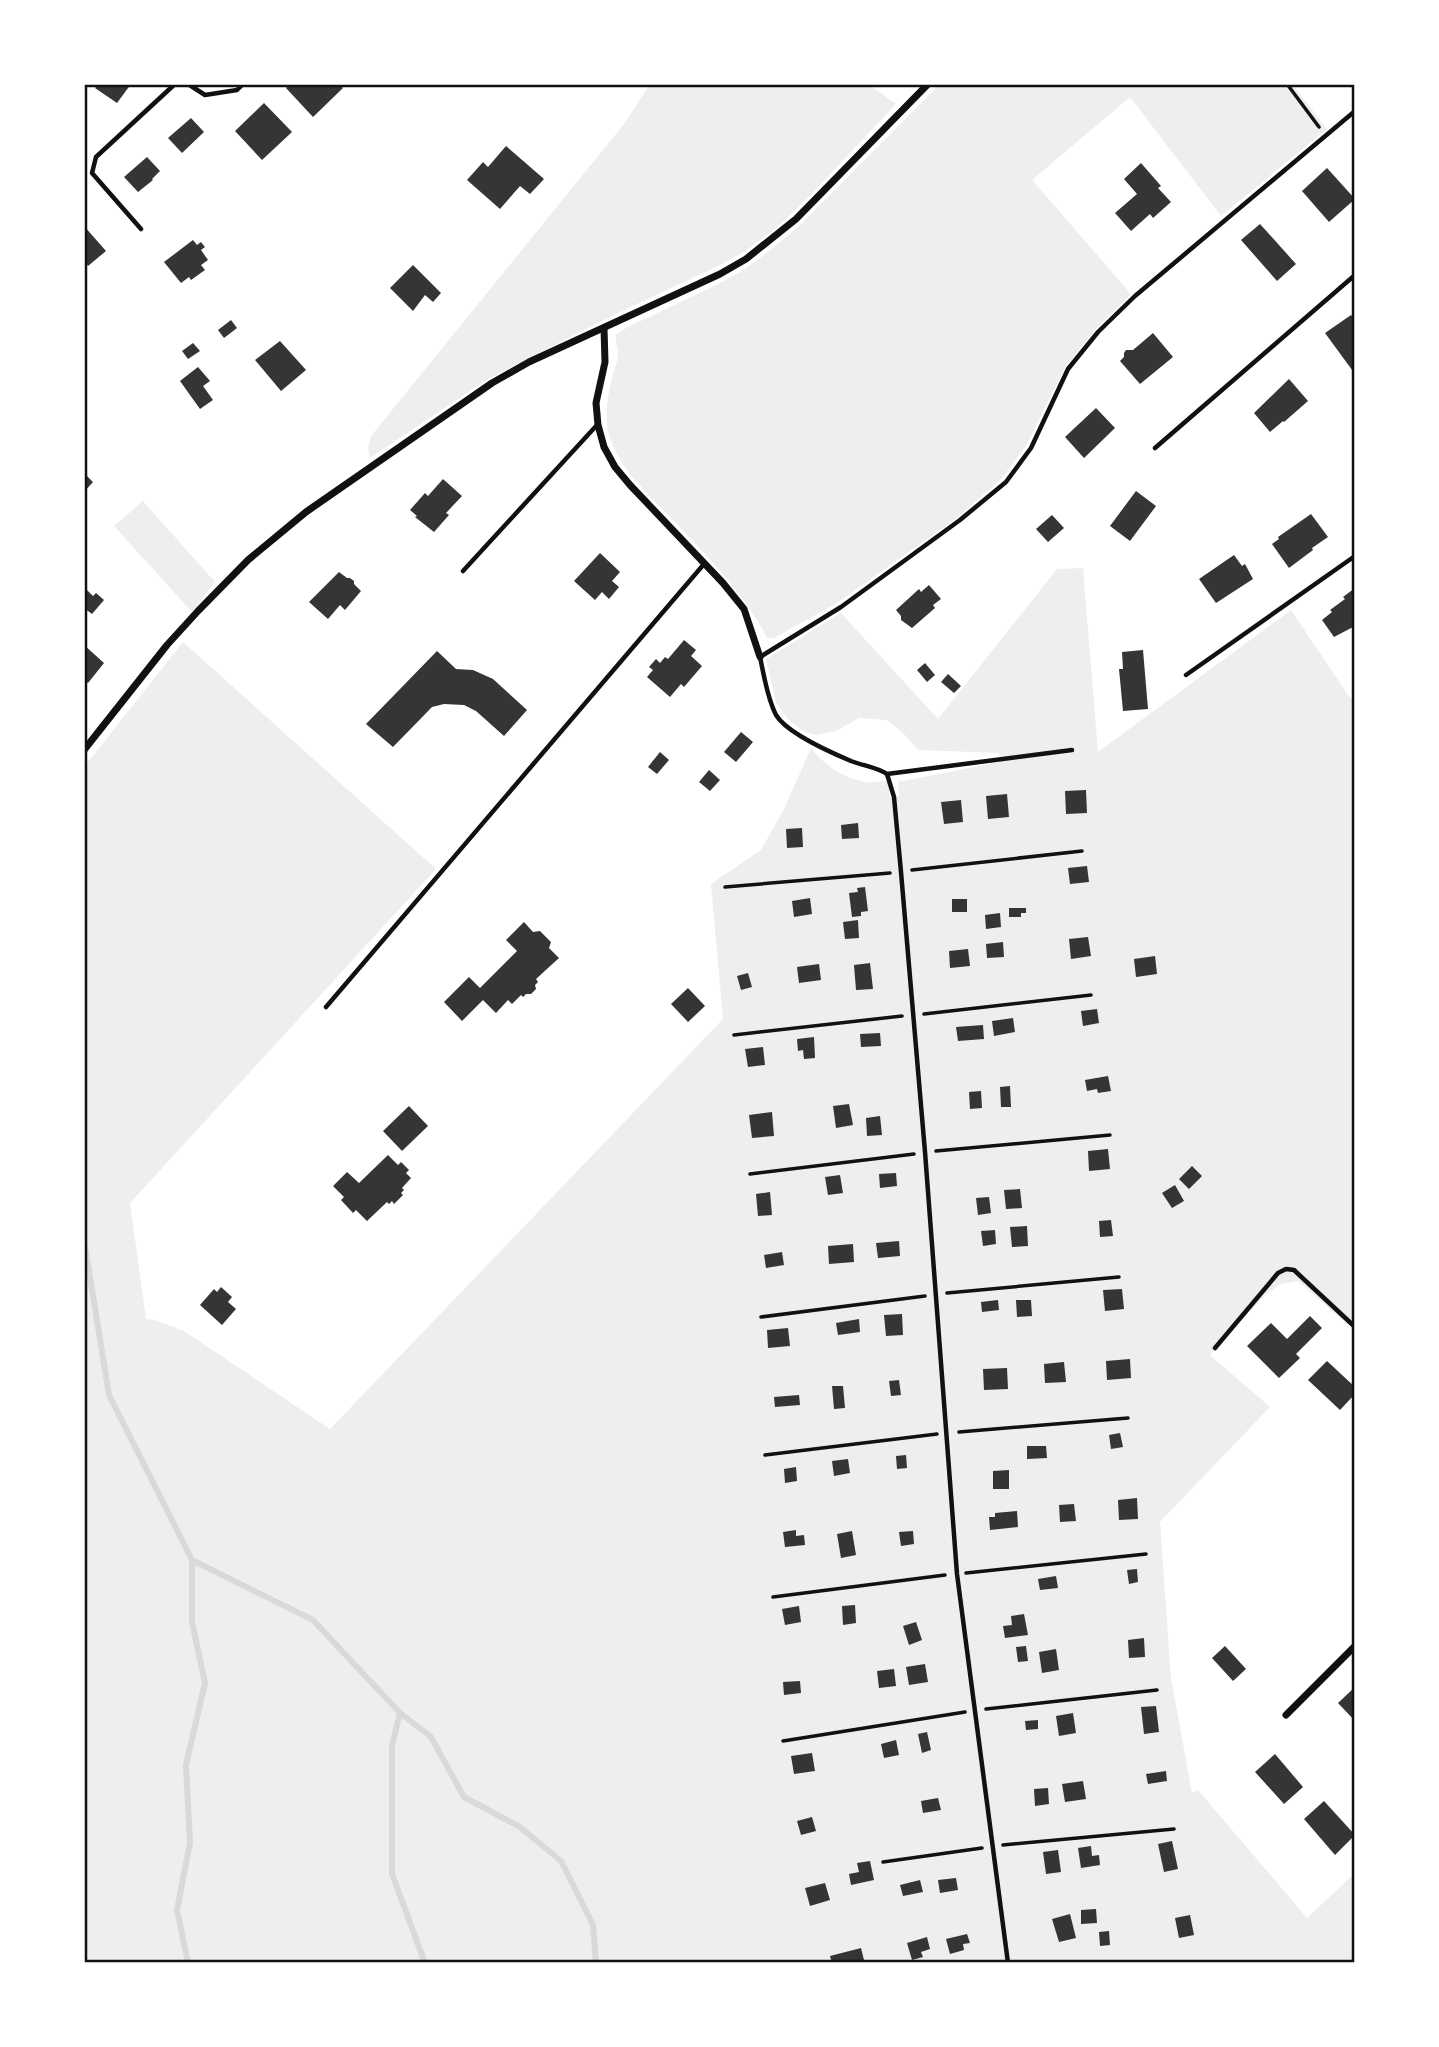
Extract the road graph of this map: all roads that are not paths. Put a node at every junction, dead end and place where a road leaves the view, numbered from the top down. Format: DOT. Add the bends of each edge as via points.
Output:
graph roads {
  1 [pos="175,84"];
  2 [pos="188,84"];
  3 [pos="243,84"];
  4 [pos="928,84"];
  5 [pos="1355,111"];
  6 [pos="141,229"];
  7 [pos="1355,275"];
  8 [pos="604,328"];
  9 [pos="598,425"];
  10 [pos="1155,448"];
  11 [pos="1355,556"];
  12 [pos="704,564"];
  13 [pos="463,571"];
  14 [pos="760,657"];
  15 [pos="1186,675"];
  16 [pos="84,750"];
  17 [pos="1072,750"];
  18 [pos="887,774"];
  19 [pos="326,1007"];
  20 [pos="1355,1327"];
  21 [pos="1215,1348"];
  22 [pos="1355,1646"];
  23 [pos="1286,1715"];
  24 [pos="1008,1963"];
  1 -- 6 [label="lane" via="96,157 92,173"];
  2 -- 3 [label="lane" via="205,95 237,90"];
  4 -- 8 [label="street" via="774,239 720,274"];
  5 -- 14 [label="lane" via="1098,332 1068,369 1031,448 1006,482 841,607"];
  7 -- 10 [label="lane"];
  8 -- 9 [label="street"];
  8 -- 16 [label="street" via="492,383 276,535 167,645"];
  9 -- 12 [label="street" via="615,467"];
  9 -- 13 [label="lane"];
  11 -- 15 [label="lane"];
  12 -- 14 [label="street" via="744,609"];
  12 -- 19 [label="lane"];
  14 -- 18 [label="lane" via="778,719 852,761"];
  17 -- 18 [label="lane"];
  18 -- 24 [label="lane" via="894,797 901,872 957,1574"];
  20 -- 21 [label="lane" via="1294,1270 1286,1269 1278,1272"];
  22 -- 23 [label="street"];
}
